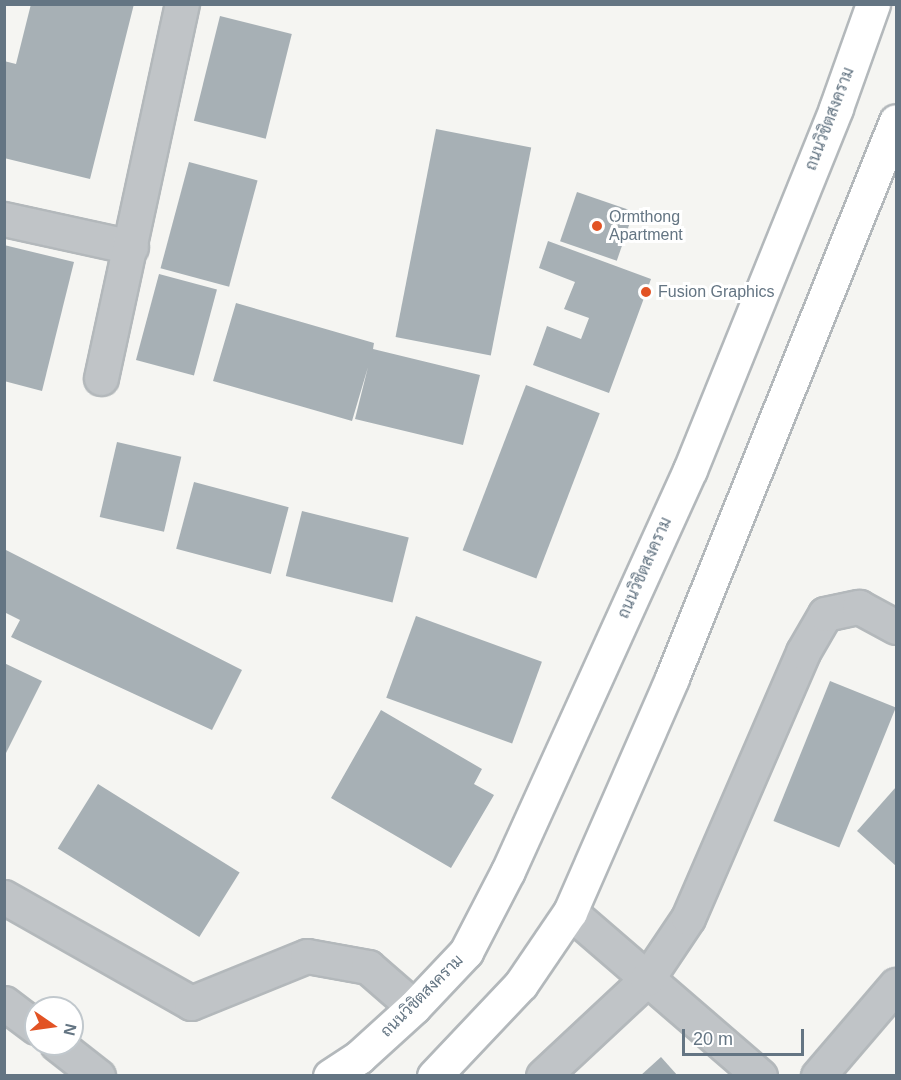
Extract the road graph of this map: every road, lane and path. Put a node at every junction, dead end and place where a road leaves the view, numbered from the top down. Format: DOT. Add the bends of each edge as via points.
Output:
graph roads {
  1 [pos="182,4"];
  2 [pos="873,4"];
  3 [pos="897,121"];
  4 [pos="4,219"];
  5 [pos="131,247"];
  6 [pos="101,378"];
  7 [pos="897,627"];
  8 [pos="4,897"];
  9 [pos="570,912"];
  10 [pos="647,979"];
  11 [pos="897,985"];
  12 [pos="4,1003"];
  13 [pos="414,1007"];
  14 [pos="24,1019"];
  15 [pos="72,1056"];
  16 [pos="98,1076"];
  17 [pos="330,1076"];
  18 [pos="434,1076"];
  19 [pos="543,1076"];
  20 [pos="760,1076"];
  21 [pos="818,1076"];
  1 -- 5 [label="street"];
  2 -- 13 [label="main road, ถนนวิชิตสงคราม" via="836,108 690,470 508,871 466,952"];
  3 -- 9 [label="main road" via="672,678"];
  4 -- 5 [label="street"];
  5 -- 6 [label="street"];
  7 -- 10 [label="street" via="859,607 825,614 803,652 688,918"];
  8 -- 13 [label="street" via="191,1003 307,956 368,967"];
  9 -- 10 [label="street"];
  9 -- 18 [label="main road" via="521,984"];
  10 -- 19 [label="street"];
  10 -- 20 [label="street"];
  11 -- 21 [label="street"];
  12 -- 14 [label="street"];
  13 -- 17 [label="main road, ถนนวิชิตสงคราม"];
  15 -- 16 [label="street"];
}
